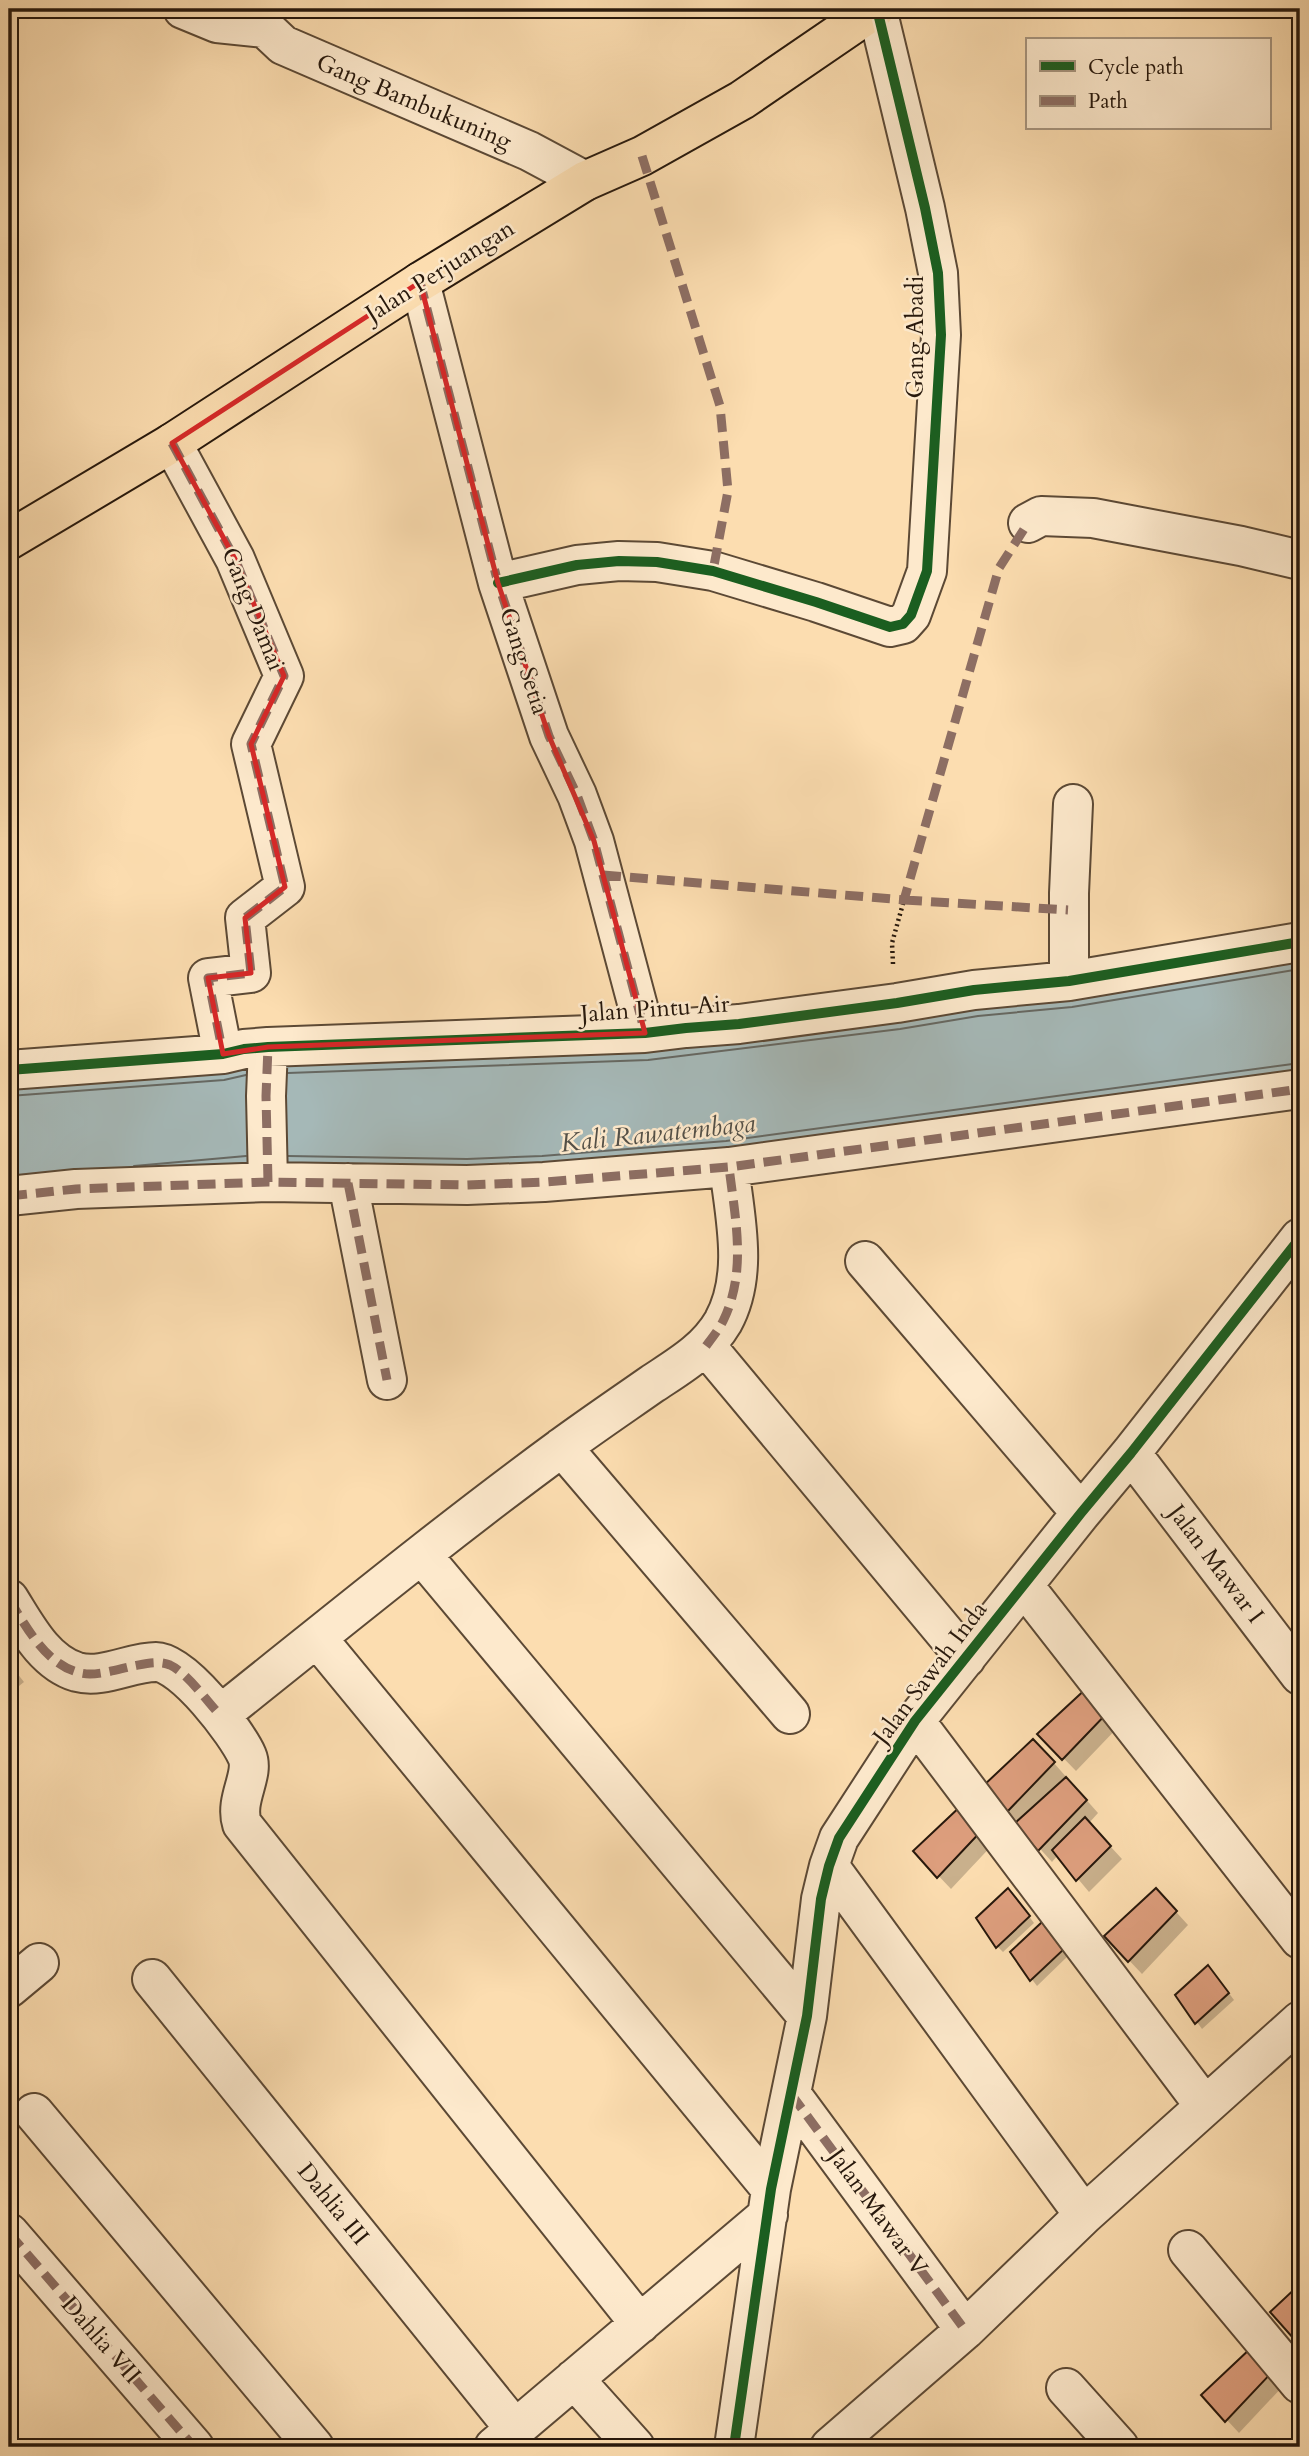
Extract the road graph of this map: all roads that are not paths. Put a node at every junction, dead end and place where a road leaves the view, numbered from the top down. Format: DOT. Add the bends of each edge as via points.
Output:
graph roads {
  1 [pos="183,9"];
  2 [pos="876,9"];
  3 [pos="260,18"];
  4 [pos="585,181"];
  5 [pos="420,282"];
  6 [pos="172,443"];
  7 [pos="1028,523"];
  8 [pos="9,540"];
  9 [pos="1300,560"];
  10 [pos="498,583"];
  11 [pos="1073,804"];
  12 [pos="1300,942"];
  13 [pos="1069,981"];
  14 [pos="645,1033"];
  15 [pos="268,1047"];
  16 [pos="223,1054"];
  17 [pos="9,1070"];
  18 [pos="1300,1089"];
  19 [pos="729,1167"];
  20 [pos="268,1175"];
  21 [pos="348,1183"];
  22 [pos="9,1196"];
  23 [pos="1300,1238"];
  24 [pos="865,1261"];
  25 [pos="706,1346"];
  26 [pos="387,1380"];
  27 [pos="562,1447"];
  28 [pos="1131,1453"];
  29 [pos="1081,1513"];
  30 [pos="422,1555"];
  31 [pos="1024,1586"];
  32 [pos="9,1599"];
  33 [pos="317,1638"];
  34 [pos="966,1658"];
  35 [pos="1300,1675"];
  36 [pos="790,1714"];
  37 [pos="220,1715"];
  38 [pos="915,1721"];
  39 [pos="829,1866"];
  40 [pos="1300,1939"];
  41 [pos="39,1964"];
  42 [pos="152,1979"];
  43 [pos="9,1988"];
  44 [pos="807,2016"];
  45 [pos="1300,2021"];
  46 [pos="791,2094"];
  47 [pos="1205,2105"];
  48 [pos="34,2113"];
  49 [pos="769,2202"];
  50 [pos="1084,2215"];
  51 [pos="9,2233"];
  52 [pos="1188,2250"];
  53 [pos="639,2324"];
  54 [pos="965,2330"];
  55 [pos="575,2379"];
  56 [pos="1300,2384"];
  57 [pos="1066,2388"];
  58 [pos="504,2438"];
  59 [pos="194,2447"];
  60 [pos="314,2447"];
  61 [pos="635,2447"];
  62 [pos="734,2447"];
  63 [pos="830,2447"];
  64 [pos="1119,2447"];
  1 -- 3 [label="street" via="217,23"];
  2 -- 4 [label="main road, Jalan Perjuangan" via="742,100 642,156"];
  2 -- 10 [label="street, Gang Abadi" via="938,274 941,335 927,571 911,615 903,624 890,627 713,571 657,562 576,565"];
  3 -- 4 [label="street, Gang Bambukuning" via="283,45 529,151"];
  4 -- 5 [label="main road, Jalan Perjuangan"];
  5 -- 6 [label="main road, Jalan Perjuangan"];
  5 -- 10 [label="street, Gang Setia"];
  6 -- 8 [label="main road, Jalan Perjuangan"];
  6 -- 16 [label="street, Gang Damai" via="235,559 284,676 251,744 285,887 246,918 251,973 208,978"];
  7 -- 9 [label="street" via="1041,516 1093,518"];
  10 -- 14 [label="street, Gang Setia" via="549,736 594,841"];
  11 -- 13 [label="street"];
  12 -- 13 [label="street, Jalan Pintu Air"];
  13 -- 14 [label="street, Jalan Pintu Air" via="974,989 897,1003"];
  14 -- 15 [label="street, Jalan Pintu Air"];
  15 -- 16 [label="street, Jalan Pintu Air"];
  15 -- 20 [label="street"];
  16 -- 17 [label="street, Jalan Pintu Air"];
  18 -- 19 [label="street"];
  19 -- 21 [label="street" via="544,1182"];
  19 -- 25 [label="street" via="737,1276 724,1321"];
  20 -- 21 [label="street"];
  20 -- 22 [label="street"];
  21 -- 26 [label="street"];
  23 -- 28 [label="street, Jalan Sawah Inda"];
  24 -- 29 [label="street"];
  25 -- 27 [label="street"];
  25 -- 34 [label="street"];
  27 -- 30 [label="street"];
  27 -- 36 [label="street"];
  28 -- 29 [label="street, Jalan Sawah Inda"];
  28 -- 35 [label="street, Jalan Mawar I"];
  29 -- 31 [label="street, Jalan Sawah Inda"];
  30 -- 33 [label="street"];
  30 -- 44 [label="street"];
  31 -- 34 [label="street, Jalan Sawah Inda"];
  31 -- 40 [label="street"];
  32 -- 37 [label="street" via="34,1640 76,1672 169,1664"];
  33 -- 37 [label="street"];
  33 -- 49 [label="street"];
  34 -- 38 [label="street, Jalan Sawah Inda"];
  37 -- 53 [label="street" via="248,1759 239,1804 242,1824"];
  38 -- 39 [label="street, Jalan Sawah Inda" via="839,1838"];
  38 -- 47 [label="street"];
  39 -- 44 [label="street, Jalan Sawah Inda"];
  39 -- 50 [label="street"];
  41 -- 43 [label="street"];
  42 -- 58 [label="street, Dahlia III"];
  44 -- 46 [label="street, Jalan Sawah Inda"];
  45 -- 47 [label="street"];
  46 -- 49 [label="street, Jalan Sawah Inda"];
  46 -- 54 [label="street, Jalan Mawar V"];
  47 -- 50 [label="street"];
  48 -- 60 [label="street"];
  49 -- 53 [label="street"];
  49 -- 62 [label="street, Jalan Sawah Inda"];
  50 -- 54 [label="street"];
  51 -- 59 [label="street, Dahlia VII"];
  52 -- 56 [label="street"];
  53 -- 55 [label="street"];
  54 -- 63 [label="street"];
  55 -- 58 [label="street"];
  55 -- 61 [label="street"];
  57 -- 64 [label="street"];
}
